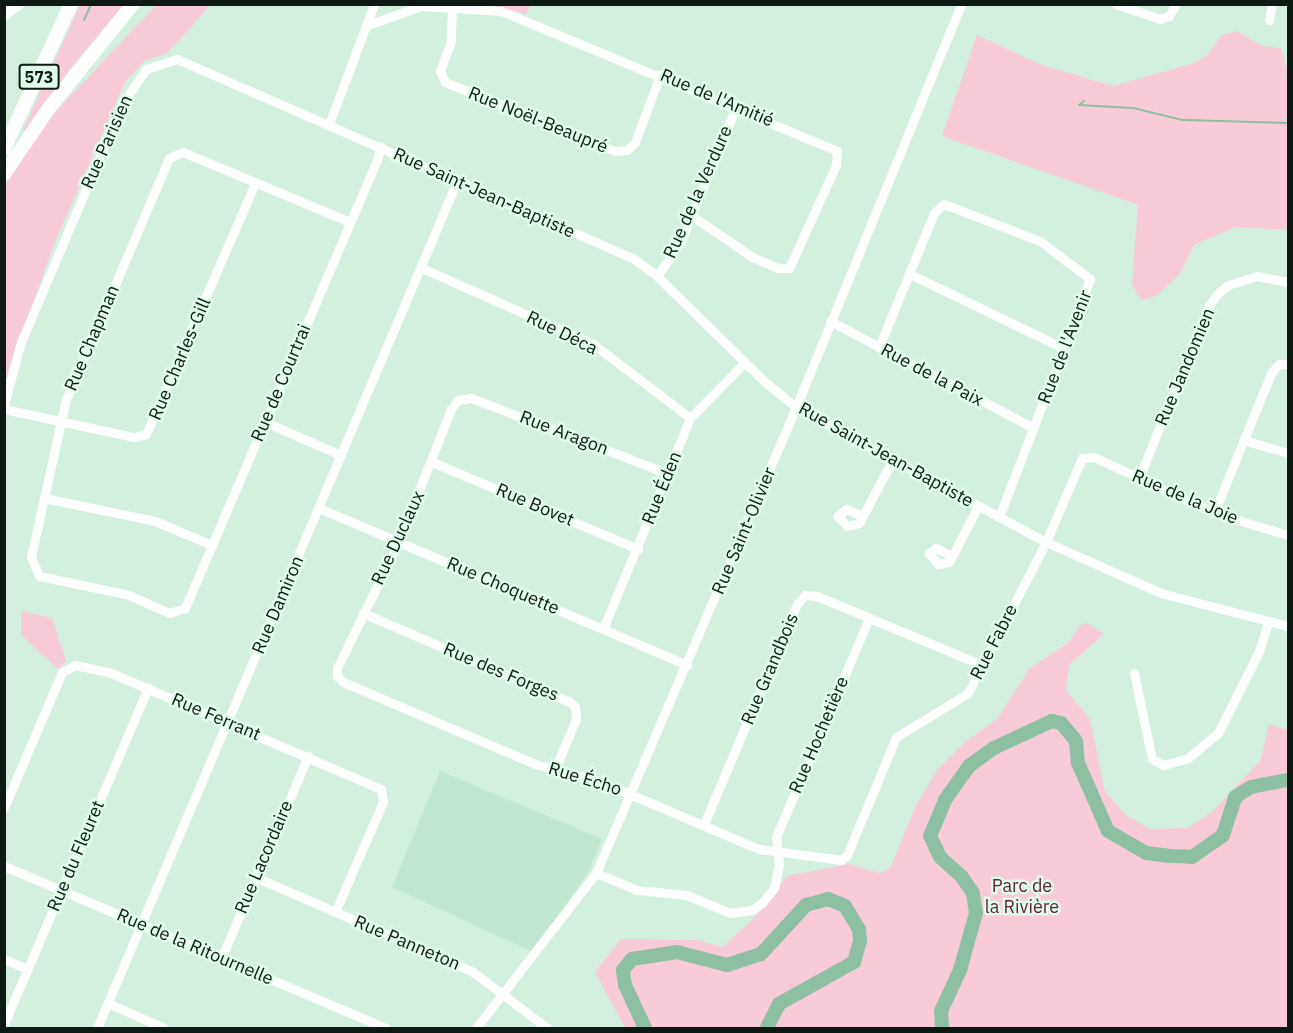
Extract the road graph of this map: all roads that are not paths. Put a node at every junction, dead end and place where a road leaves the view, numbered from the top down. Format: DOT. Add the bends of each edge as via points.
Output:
graph roads {
  1 [pos="17,4"];
  2 [pos="71,4"];
  3 [pos="133,4"];
  4 [pos="374,4"];
  5 [pos="961,4"];
  6 [pos="1116,4"];
  7 [pos="1176,4"];
  8 [pos="1272,4"];
  9 [pos="452,8"];
  10 [pos="4,13"];
  11 [pos="1269,20"];
  12 [pos="365,26"];
  13 [pos="660,75"];
  14 [pos="736,107"];
  15 [pos="329,124"];
  16 [pos="381,147"];
  17 [pos="4,149"];
  18 [pos="4,174"];
  19 [pos="457,180"];
  20 [pos="255,183"];
  21 [pos="692,216"];
  22 [pos="350,222"];
  23 [pos="422,268"];
  24 [pos="910,274"];
  25 [pos="657,276"];
  26 [pos="1288,282"];
  27 [pos="830,321"];
  28 [pos="879,347"];
  29 [pos="1065,349"];
  30 [pos="744,363"];
  31 [pos="1288,364"];
  32 [pos="458,399"];
  33 [pos="4,404"];
  34 [pos="796,407"];
  35 [pos="4,409"];
  36 [pos="690,418"];
  37 [pos="62,421"];
  38 [pos="265,422"];
  39 [pos="1034,428"];
  40 [pos="1243,440"];
  41 [pos="1288,453"];
  42 [pos="341,455"];
  43 [pos="1084,457"];
  44 [pos="892,461"];
  45 [pos="432,462"];
  46 [pos="669,474"];
  47 [pos="1138,478"];
  48 [pos="44,498"];
  49 [pos="978,506"];
  50 [pos="319,508"];
  51 [pos="1214,513"];
  52 [pos="862,516"];
  53 [pos="999,517"];
  54 [pos="1288,535"];
  55 [pos="399,541"];
  56 [pos="1046,542"];
  57 [pos="212,545"];
  58 [pos="638,549"];
  59 [pos="952,556"];
  60 [pos="363,613"];
  61 [pos="176,614"];
  62 [pos="869,618"];
  63 [pos="1269,621"];
  64 [pos="1288,627"];
  65 [pos="603,629"];
  66 [pos="687,665"];
  67 [pos="984,666"];
  68 [pos="1134,674"];
  69 [pos="337,676"];
  70 [pos="148,688"];
  71 [pos="228,723"];
  72 [pos="308,756"];
  73 [pos="555,769"];
  74 [pos="630,794"];
  75 [pos="4,808"];
  76 [pos="705,824"];
  77 [pos="779,852"];
  78 [pos="841,860"];
  79 [pos="4,866"];
  80 [pos="596,873"];
  81 [pos="255,877"];
  82 [pos="62,890"];
  83 [pos="335,912"];
  84 [pos="142,924"];
  85 [pos="4,959"];
  86 [pos="221,959"];
  87 [pos="28,969"];
  88 [pos="504,995"];
  89 [pos="108,1003"];
  90 [pos="4,1024"];
  91 [pos="97,1029"];
  92 [pos="164,1029"];
  93 [pos="386,1029"];
  94 [pos="476,1029"];
  95 [pos="547,1029"];
  1 -- 10 [label="highway"];
  2 -- 17 [label="highway, 573"];
  3 -- 18 [label="highway" via="61,93"];
  4 -- 12 [label="street"];
  5 -- 27 [label="street, Rue Saint-Olivier"];
  6 -- 7 [label="street" via="1160,19 1169,16"];
  8 -- 11 [label="street"];
  9 -- 12 [label="street, Rue de l'Amitié" via="421,6"];
  9 -- 13 [label="street, Rue de l'Amitié" via="501,11"];
  9 -- 13 [label="street, Rue Noël-Beaupré" via="451,42 440,71 445,82 615,151 627,150 635,142"];
  12 -- 15 [label="street"];
  13 -- 14 [label="street, Rue de l'Amitié"];
  14 -- 21 [label="street, Rue de la Verdure"];
  14 -- 21 [label="street, Rue de l'Amitié" via="832,146 838,157 836,165 789,268 753,258"];
  15 -- 16 [label="street, Rue Saint-Jean-Baptiste"];
  15 -- 33 [label="street, Rue Parisien" via="177,59 146,69 121,106 39,296"];
  16 -- 19 [label="street, Rue Saint-Jean-Baptiste"];
  16 -- 22 [label="street, Rue de Courtrai"];
  19 -- 23 [label="street, Rue Damiron"];
  19 -- 25 [label="street, Rue Saint-Jean-Baptiste" via="634,260"];
  20 -- 22 [label="street, Rue Chapman"];
  20 -- 37 [label="street, Rue Charles-Gill" via="150,431 134,437"];
  20 -- 37 [label="street, Rue Chapman" via="183,152 170,158 69,389"];
  21 -- 25 [label="street, Rue de la Verdure" via="671,258"];
  22 -- 38 [label="street, Rue de Courtrai"];
  23 -- 36 [label="street, Rue Déca" via="593,344"];
  23 -- 42 [label="street, Rue Damiron"];
  24 -- 28 [label="street, Rue de l'Avenir"];
  24 -- 29 [label="street"];
  24 -- 29 [label="street, Rue de l'Avenir" via="934,213 944,204 1040,241 1090,279"];
  25 -- 30 [label="street, Rue Saint-Jean-Baptiste"];
  26 -- 47 [label="street, Rue Jandomien" via="1257,276 1235,281 1217,294 1208,307"];
  27 -- 28 [label="street, Rue de la Paix"];
  27 -- 34 [label="street, Rue Saint-Olivier"];
  28 -- 39 [label="street, Rue de la Paix"];
  29 -- 39 [label="street, Rue de l'Avenir"];
  30 -- 34 [label="street, Rue Saint-Jean-Baptiste"];
  30 -- 36 [label="street, Rue Éden"];
  31 -- 40 [label="street" via="1280,364 1271,373"];
  32 -- 45 [label="street, Rue Duclaux"];
  32 -- 46 [label="street, Rue Aragon" via="471,398"];
  34 -- 44 [label="street, Rue Saint-Jean-Baptiste"];
  34 -- 66 [label="street, Rue Saint-Olivier"];
  35 -- 37 [label="street, Rue Charles-Gill"];
  36 -- 46 [label="street, Rue Éden"];
  37 -- 48 [label="street, Rue Chapman"];
  38 -- 42 [label="street"];
  38 -- 57 [label="street, Rue de Courtrai"];
  39 -- 53 [label="street, Rue de l'Avenir"];
  40 -- 41 [label="street"];
  40 -- 51 [label="street"];
  42 -- 50 [label="street, Rue Damiron"];
  43 -- 47 [label="street, Rue de la Joie" via="1094,457"];
  43 -- 56 [label="street, Rue Fabre"];
  44 -- 49 [label="street, Rue Saint-Jean-Baptiste"];
  44 -- 52 [label="street"];
  45 -- 55 [label="street, Rue Duclaux"];
  45 -- 58 [label="street, Rue Bovet"];
  46 -- 58 [label="street, Rue Éden"];
  47 -- 51 [label="street, Rue de la Joie"];
  48 -- 57 [label="street" via="155,521"];
  48 -- 61 [label="street, Rue Chapman" via="31,557 39,576 119,593"];
  49 -- 53 [label="street, Rue Saint-Jean-Baptiste"];
  49 -- 59 [label="street"];
  50 -- 55 [label="street, Rue Choquette"];
  50 -- 71 [label="street, Rue Damiron"];
  51 -- 54 [label="street, Rue de la Joie"];
  53 -- 56 [label="street, Rue Saint-Jean-Baptiste"];
  55 -- 60 [label="street, Rue Duclaux"];
  55 -- 65 [label="street, Rue Choquette"];
  56 -- 63 [label="street, Rue Saint-Jean-Baptiste" via="1161,593"];
  56 -- 67 [label="street, Rue Fabre"];
  57 -- 61 [label="street, Rue de Courtrai" via="185,608"];
  58 -- 65 [label="street, Rue Éden"];
  60 -- 69 [label="street, Rue Duclaux"];
  60 -- 73 [label="street, Rue des Forges" via="570,702 575,707 576,719"];
  62 -- 67 [label="street, Rue Grandbois"];
  62 -- 76 [label="street, Rue Grandbois" via="818,596 800,598"];
  62 -- 77 [label="street, Rue Hochetière" via="776,837"];
  63 -- 64 [label="street, Rue Saint-Jean-Baptiste"];
  63 -- 68 [label="street" via="1259,651 1218,732 1188,758 1164,765 1152,759"];
  65 -- 66 [label="street, Rue Choquette"];
  66 -- 74 [label="street, Rue Saint-Olivier"];
  67 -- 78 [label="street, Rue Fabre" via="968,693 896,737 847,855"];
  69 -- 73 [label="street, Rue Écho" via="343,682 497,748"];
  70 -- 71 [label="street, Rue Ferrant"];
  70 -- 75 [label="street, Rue Ferrant" via="81,665 65,669"];
  70 -- 82 [label="street, Rue du Fleuret"];
  71 -- 72 [label="street, Rue Ferrant"];
  71 -- 84 [label="street, Rue Damiron"];
  72 -- 81 [label="street, Rue Lacordaire"];
  72 -- 83 [label="street, Rue Ferrant" via="375,784 383,795"];
  73 -- 74 [label="street, Rue Écho"];
  74 -- 76 [label="street, Rue Écho"];
  74 -- 80 [label="street, Rue Saint-Olivier"];
  76 -- 77 [label="street, Rue Écho" via="759,849"];
  77 -- 78 [label="street, Rue Écho"];
  77 -- 80 [label="street, Rue Hochetière" via="774,888 762,903 736,913 687,895 637,890"];
  79 -- 82 [label="street, Rue de la Ritournelle"];
  80 -- 88 [label="street, Rue Saint-Olivier"];
  81 -- 83 [label="street, Rue Panneton"];
  81 -- 86 [label="street, Rue Lacordaire"];
  82 -- 84 [label="street, Rue de la Ritournelle"];
  82 -- 87 [label="street, Rue du Fleuret"];
  83 -- 88 [label="street, Rue Panneton" via="473,972"];
  84 -- 86 [label="street, Rue de la Ritournelle"];
  84 -- 89 [label="street, Rue Damiron"];
  85 -- 87 [label="street"];
  86 -- 93 [label="street, Rue de la Ritournelle"];
  87 -- 90 [label="street, Rue du Fleuret"];
  88 -- 94 [label="street, Rue Saint-Olivier"];
  88 -- 95 [label="street, Rue Panneton"];
  89 -- 91 [label="street, Rue Damiron"];
  89 -- 92 [label="street"];
}
